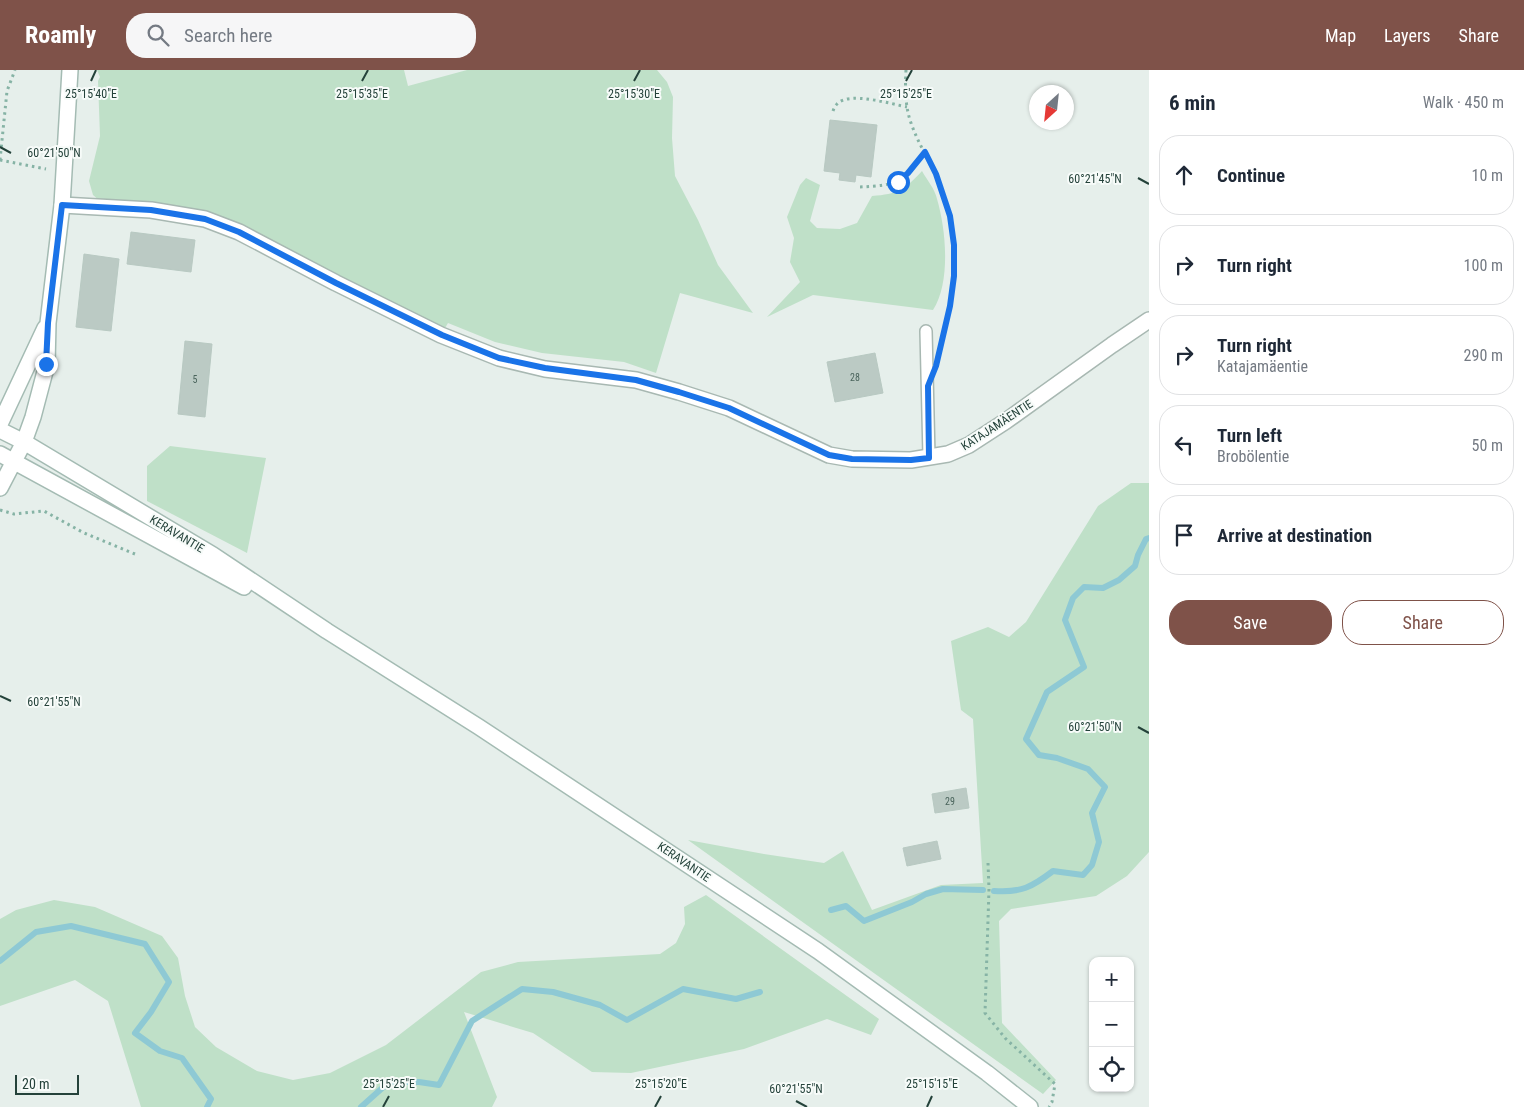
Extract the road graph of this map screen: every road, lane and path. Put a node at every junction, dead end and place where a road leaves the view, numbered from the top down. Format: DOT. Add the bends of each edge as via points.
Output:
graph roads {
  1 [pos="15,70"];
  2 [pos="70,70"];
  3 [pos="906,70"];
  4 [pos="907,107"];
  5 [pos="833,111"];
  6 [pos="925,152"];
  7 [pos="0,160"];
  8 [pos="64,172"];
  9 [pos="860,187"];
  10 [pos="62,205"];
  11 [pos="1149,320"];
  12 [pos="48,323"];
  13 [pos="926,331"];
  14 [pos="942,340"];
  15 [pos="0,424"];
  16 [pos="0,430"];
  17 [pos="24,442"];
  18 [pos="0,454"];
  19 [pos="929,458"];
  20 [pos="14,462"];
  21 [pos="0,488"];
  22 [pos="0,510"];
  23 [pos="135,554"];
  24 [pos="327,631"];
  25 [pos="988,863"];
  26 [pos="1030,1107"];
  27 [pos="1049,1107"];
  1 -- 7 [label="path" via="6,91"];
  2 -- 8 [label="street"];
  3 -- 4 [label="path"];
  4 -- 5 [label="path" via="848,98 837,103"];
  4 -- 6 [label="path"];
  6 -- 9 [label="path" via="898,182"];
  6 -- 14 [label="path" via="945,198 954,245 954,276"];
  7 -- 8 [label="path"];
  8 -- 10 [label="street"];
  10 -- 12 [label="street"];
  10 -- 19 [label="street, KATAJAMÄENTIE" via="151,210 205,219 239,232 442,335 499,358 545,368 636,380 679,392 729,408 829,455 852,459"];
  11 -- 19 [label="street, KATAJAMÄENTIE" via="1006,422 969,445"];
  12 -- 15 [label="street"];
  12 -- 17 [label="street" via="46,364"];
  13 -- 19 [label="lane"];
  16 -- 17 [label="street, KERAVANTIE"];
  17 -- 20 [label="street"];
  17 -- 24 [label="street, KERAVANTIE" via="213,555"];
  18 -- 20 [label="street, KERAVANTIE"];
  20 -- 21 [label="street"];
  20 -- 24 [label="street, KERAVANTIE"];
  22 -- 23 [label="path" via="14,514 44,510 84,533"];
  24 -- 26 [label="street, KERAVANTIE" via="479,727 818,951"];
  25 -- 27 [label="path" via="985,1014 1005,1038 1056,1084"];
}
